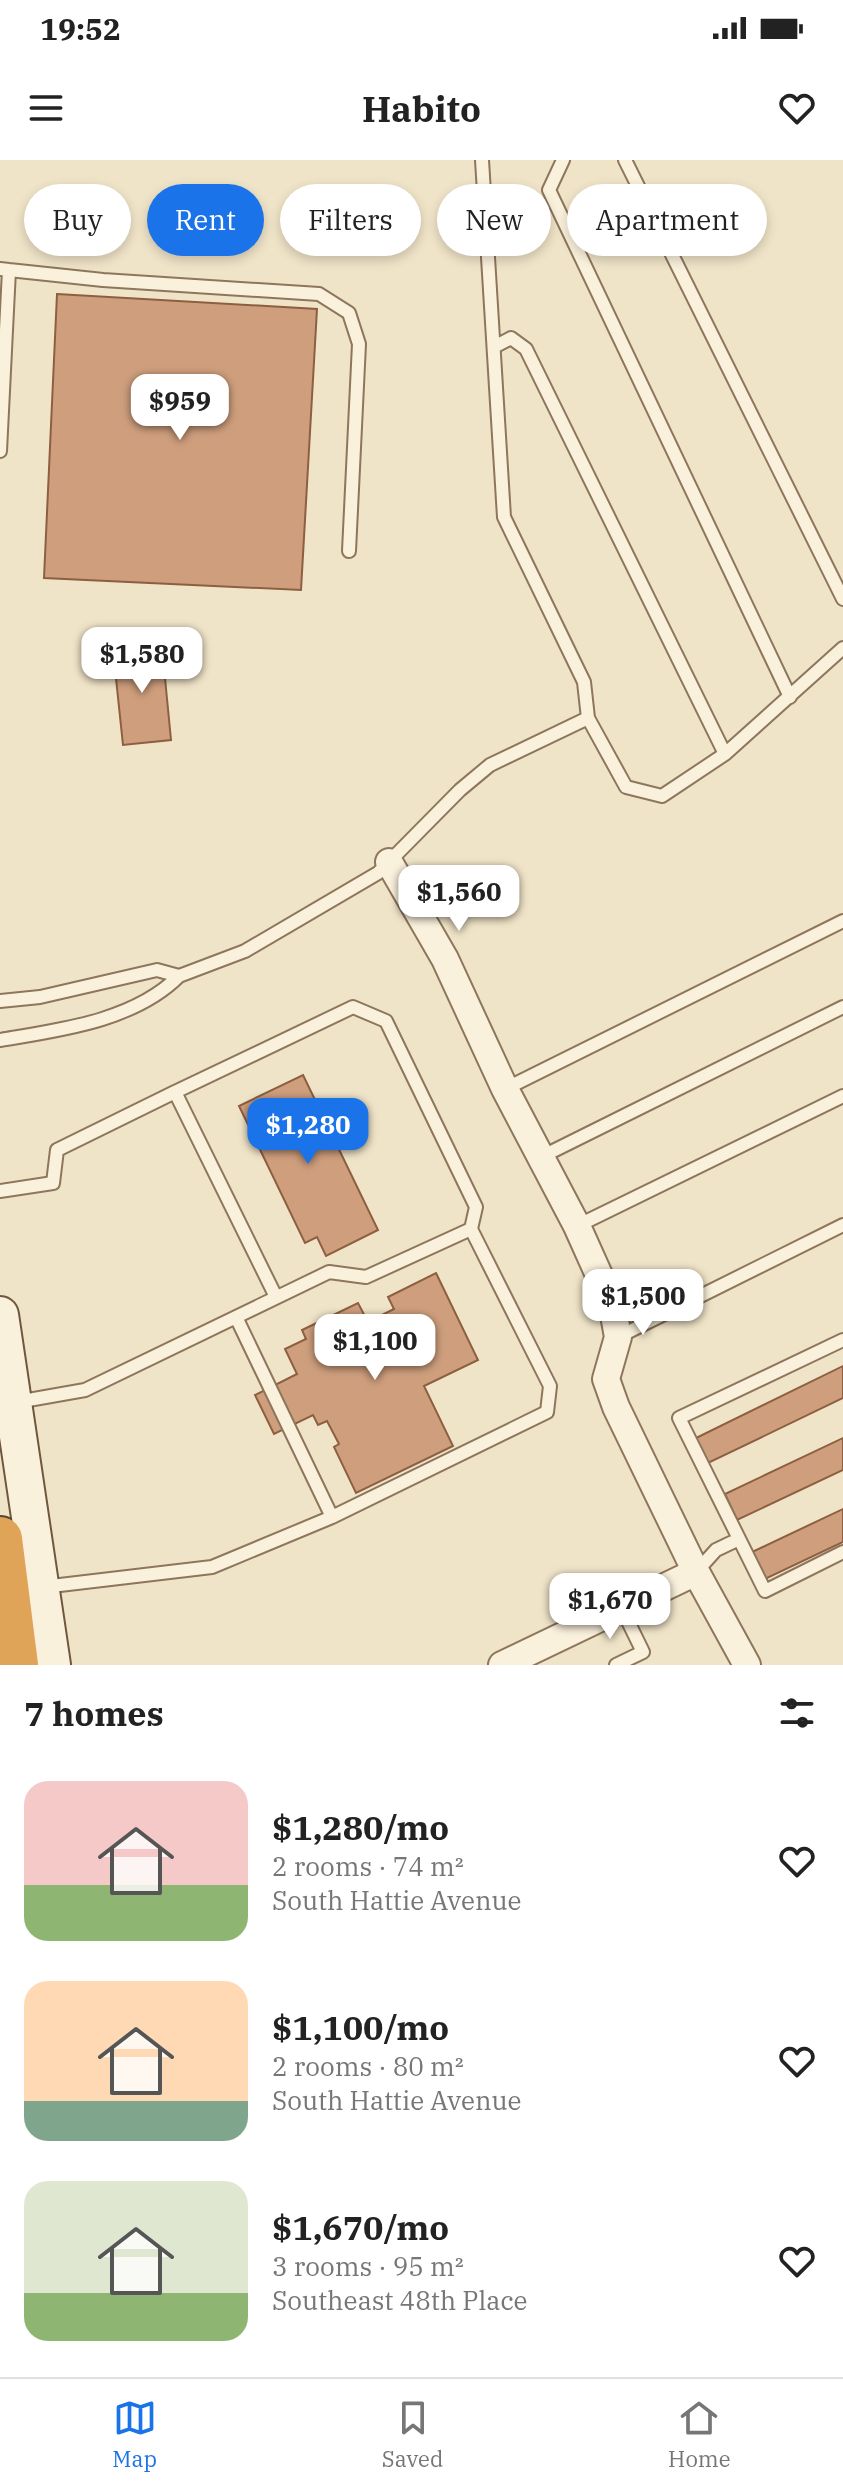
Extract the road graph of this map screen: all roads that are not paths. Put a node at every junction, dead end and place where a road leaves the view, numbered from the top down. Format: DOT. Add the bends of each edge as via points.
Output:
graph roads {
  1 [pos="482,160"];
  2 [pos="563,160"];
  3 [pos="625,160"];
  4 [pos="4,270"];
  5 [pos="494,347"];
  6 [pos="0,451"];
  7 [pos="349,551"];
  8 [pos="843,599"];
  9 [pos="843,648"];
  10 [pos="790,697"];
  11 [pos="588,718"];
  12 [pos="725,754"];
  13 [pos="389,862"];
  14 [pos="843,921"];
  15 [pos="179,976"];
  16 [pos="0,1001"];
  17 [pos="843,1007"];
  18 [pos="0,1040"];
  19 [pos="505,1089"];
  20 [pos="175,1092"];
  21 [pos="843,1096"];
  22 [pos="541,1157"];
  23 [pos="0,1191"];
  24 [pos="843,1225"];
  25 [pos="577,1226"];
  26 [pos="471,1229"];
  27 [pos="276,1297"];
  28 [pos="0,1315"];
  29 [pos="236,1317"];
  30 [pos="618,1337"];
  31 [pos="843,1340"];
  32 [pos="12,1403"];
  33 [pos="332,1517"];
  34 [pos="0,1539"];
  35 [pos="739,1539"];
  36 [pos="843,1552"];
  37 [pos="696,1572"];
  38 [pos="40,1587"];
  39 [pos="621,1607"];
  40 [pos="16,1665"];
  41 [pos="52,1665"];
  42 [pos="502,1665"];
  43 [pos="616,1665"];
  44 [pos="747,1665"];
  1 -- 5 [label="lane"];
  2 -- 10 [label="lane" via="549,190"];
  3 -- 8 [label="lane"];
  4 -- 6 [label="lane"];
  4 -- 7 [label="lane" via="319,294 349,313 359,344"];
  5 -- 11 [label="lane" via="504,517 584,682"];
  5 -- 12 [label="lane" via="511,338 526,349"];
  9 -- 10 [label="lane"];
  10 -- 12 [label="lane"];
  11 -- 12 [label="lane" via="626,787 662,796"];
  11 -- 13 [label="lane" via="490,765"];
  13 -- 15 [label="lane" via="245,951"];
  13 -- 19 [label="street" via="445,959"];
  14 -- 19 [label="lane"];
  15 -- 16 [label="lane" via="157,970"];
  15 -- 18 [label="lane" via="166,989 82,1026"];
  17 -- 22 [label="lane"];
  19 -- 22 [label="street"];
  20 -- 23 [label="lane" via="57,1150 53,1183"];
  20 -- 26 [label="lane" via="353,1007 386,1021 476,1207"];
  20 -- 27 [label="lane"];
  21 -- 25 [label="lane"];
  22 -- 25 [label="street"];
  24 -- 30 [label="lane"];
  25 -- 30 [label="street" via="612,1304"];
  26 -- 27 [label="lane" via="366,1277 329,1272"];
  26 -- 33 [label="lane" via="550,1386 547,1412"];
  27 -- 29 [label="lane"];
  28 -- 32 [label="main road"];
  29 -- 32 [label="lane" via="85,1390"];
  29 -- 33 [label="lane"];
  30 -- 37 [label="street" via="606,1379"];
  31 -- 35 [label="lane" via="679,1418"];
  32 -- 38 [label="main road"];
  33 -- 38 [label="lane" via="212,1567"];
  34 -- 40 [label="highway"];
  35 -- 36 [label="lane" via="765,1591"];
  35 -- 37 [label="lane" via="716,1550"];
  37 -- 39 [label="street"];
  37 -- 44 [label="street"];
  38 -- 41 [label="main road"];
  39 -- 42 [label="street"];
  39 -- 43 [label="lane" via="643,1652"];
}
